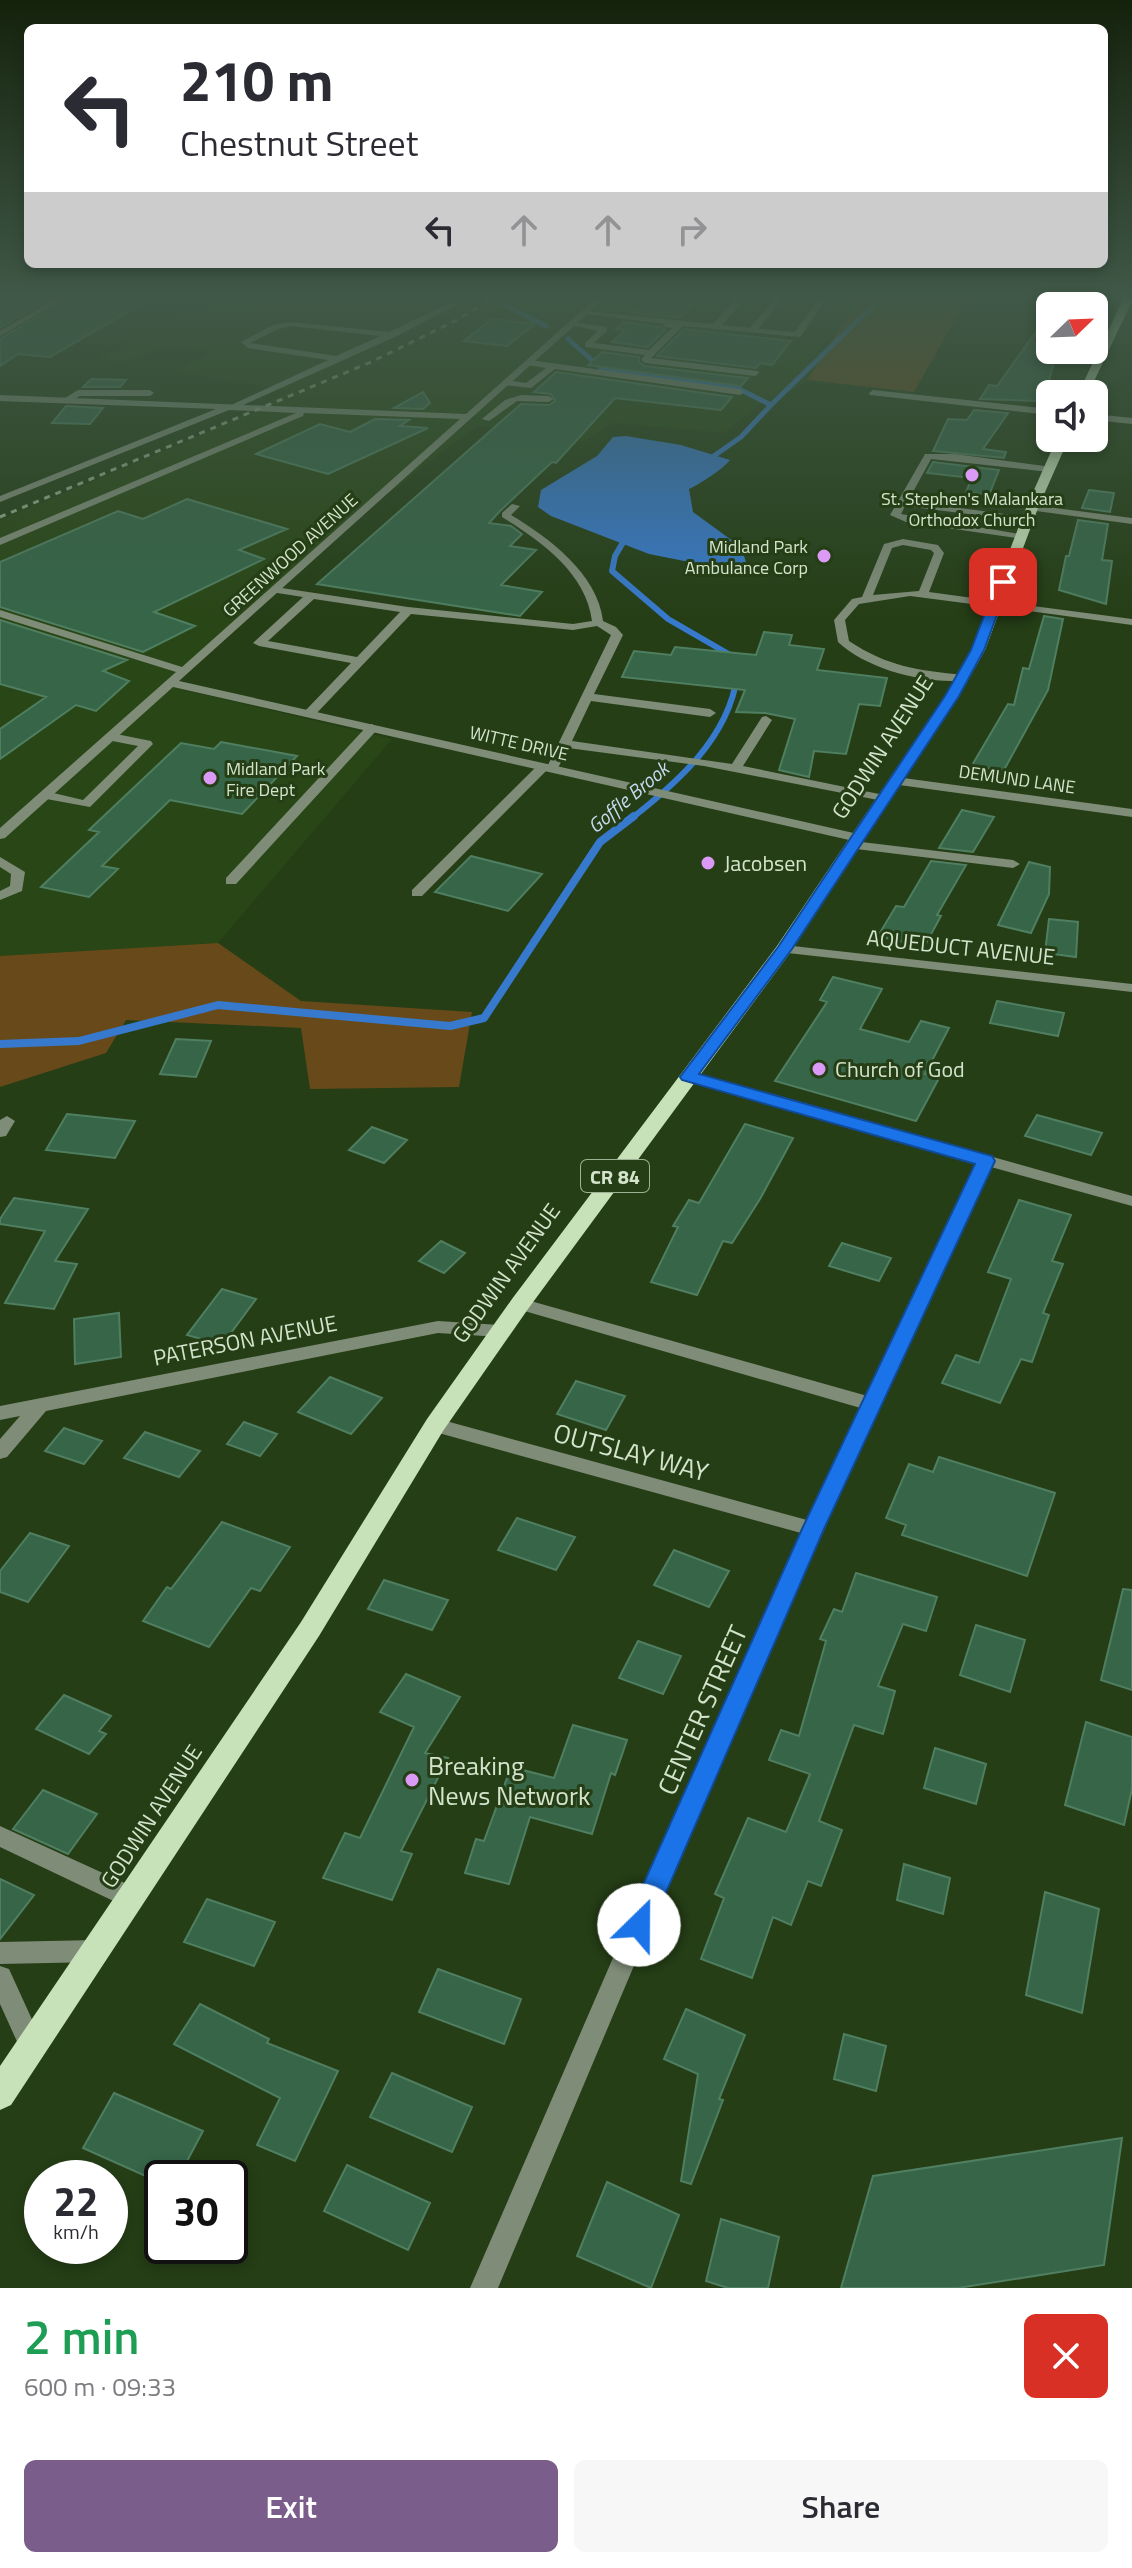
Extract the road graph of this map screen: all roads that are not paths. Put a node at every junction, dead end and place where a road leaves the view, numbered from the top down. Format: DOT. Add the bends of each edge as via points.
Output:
graph roads {
  1 [pos="155,404"];
  2 [pos="238,404"];
  3 [pos="484,404"];
  4 [pos="504,404"];
  5 [pos="973,404"];
  6 [pos="231,407"];
  7 [pos="480,407"];
  8 [pos="498,409"];
  9 [pos="309,410"];
  10 [pos="1036,410"];
  11 [pos="468,417"];
  12 [pos="1108,418"];
  13 [pos="486,419"];
  14 [pos="1132,421"];
  15 [pos="1057,452"];
  16 [pos="1049,469"];
  17 [pos="0,499"];
  18 [pos="901,503"];
  19 [pos="515,506"];
  20 [pos="1132,521"];
  21 [pos="1026,522"];
  22 [pos="0,542"];
  23 [pos="275,590"];
  24 [pos="923,594"];
  25 [pos="312,595"];
  26 [pos="867,598"];
  27 [pos="995,604"];
  28 [pos="408,610"];
  29 [pos="0,613"];
  30 [pos="1132,622"];
  31 [pos="598,623"];
  32 [pos="360,661"];
  33 [pos="184,671"];
  34 [pos="963,678"];
  35 [pos="171,683"];
  36 [pos="587,697"];
  37 [pos="710,713"];
  38 [pos="309,714"];
  39 [pos="766,720"];
  40 [pos="372,728"];
  41 [pos="111,737"];
  42 [pos="564,744"];
  43 [pos="548,768"];
  44 [pos="736,768"];
  45 [pos="896,781"];
  46 [pos="45,795"];
  47 [pos="884,799"];
  48 [pos="1132,813"];
  49 [pos="0,835"];
  50 [pos="856,842"];
  51 [pos="0,861"];
  52 [pos="1013,864"];
  53 [pos="231,881"];
  54 [pos="417,893"];
  55 [pos="0,896"];
  56 [pos="784,949"];
  57 [pos="1132,988"];
  58 [pos="689,1077"];
  59 [pos="986,1161"];
  60 [pos="1132,1201"];
  61 [pos="520,1304"];
  62 [pos="500,1331"];
  63 [pos="41,1404"];
  64 [pos="871,1404"];
  65 [pos="0,1413"];
  66 [pos="435,1425"];
  67 [pos="0,1452"];
  68 [pos="813,1529"];
  69 [pos="0,1836"];
  70 [pos="132,1898"];
  71 [pos="97,1951"];
  72 [pos="0,1953"];
  73 [pos="0,1977"];
  74 [pos="33,2049"];
  75 [pos="0,2094"];
  76 [pos="484,2288"];
  1 -- 6 [label="street"];
  2 -- 6 [label="street"];
  3 -- 7 [label="street, GREENWOOD AVENUE"];
  4 -- 8 [label="street"];
  5 -- 10 [label="street"];
  6 -- 9 [label="street"];
  6 -- 17 [label="street"];
  7 -- 8 [label="street"];
  7 -- 11 [label="street, GREENWOOD AVENUE"];
  8 -- 13 [label="street"];
  9 -- 11 [label="street"];
  9 -- 22 [label="street"];
  11 -- 23 [label="street, GREENWOOD AVENUE"];
  12 -- 14 [label="street"];
  15 -- 16 [label="main road, GODWIN AVENUE / CR 84"];
  16 -- 18 [label="street" via="928,456"];
  16 -- 21 [label="main road, GODWIN AVENUE / CR 84"];
  18 -- 21 [label="street"];
  18 -- 21 [label="street" via="895,515 906,519"];
  19 -- 31 [label="street" via="505,515 561,555 593,597"];
  20 -- 21 [label="street"];
  21 -- 27 [label="main road, GODWIN AVENUE / CR 84"];
  23 -- 25 [label="street"];
  23 -- 33 [label="street, GREENWOOD AVENUE"];
  24 -- 26 [label="street"];
  24 -- 26 [label="street" via="939,553 934,547 903,542 888,546"];
  24 -- 27 [label="street"];
  25 -- 28 [label="street"];
  25 -- 32 [label="street" via="259,643"];
  26 -- 34 [label="street" via="856,601 839,620 844,642 871,662 907,673"];
  27 -- 30 [label="street"];
  27 -- 34 [label="main road, GODWIN AVENUE / CR 84"];
  28 -- 31 [label="street" via="573,627"];
  28 -- 32 [label="street"];
  29 -- 33 [label="street"];
  31 -- 36 [label="street" via="617,635"];
  32 -- 38 [label="street"];
  33 -- 35 [label="street, GREENWOOD AVENUE"];
  34 -- 45 [label="main road, GODWIN AVENUE / CR 84"];
  35 -- 38 [label="street, WITTE DRIVE"];
  35 -- 41 [label="street, GREENWOOD AVENUE"];
  36 -- 37 [label="street"];
  36 -- 42 [label="street"];
  38 -- 40 [label="street, WITTE DRIVE"];
  39 -- 44 [label="street"];
  40 -- 43 [label="street, WITTE DRIVE"];
  40 -- 53 [label="street"];
  41 -- 46 [label="street, GREENWOOD AVENUE"];
  41 -- 46 [label="street" via="147,744 86,804"];
  42 -- 43 [label="street"];
  42 -- 44 [label="street"];
  43 -- 50 [label="street, WITTE DRIVE"];
  43 -- 54 [label="street"];
  44 -- 47 [label="street"];
  45 -- 47 [label="main road, GODWIN AVENUE / CR 84"];
  45 -- 48 [label="street, DEMUND LANE"];
  46 -- 49 [label="street, GREENWOOD AVENUE"];
  47 -- 50 [label="main road, GODWIN AVENUE / CR 84"];
  50 -- 52 [label="street, WITTE DRIVE"];
  50 -- 56 [label="main road, GODWIN AVENUE / CR 84"];
  51 -- 55 [label="street" via="18,872 17,888"];
  56 -- 57 [label="street, AQUEDUCT AVENUE"];
  56 -- 58 [label="main road, GODWIN AVENUE / CR 84"];
  58 -- 59 [label="street"];
  58 -- 61 [label="main road, GODWIN AVENUE / CR 84"];
  59 -- 60 [label="street"];
  59 -- 64 [label="street, CENTER STREET"];
  61 -- 62 [label="main road, GODWIN AVENUE / CR 84"];
  61 -- 64 [label="street"];
  62 -- 63 [label="street, PATERSON AVENUE" via="438,1327"];
  62 -- 66 [label="main road, GODWIN AVENUE / CR 84"];
  63 -- 65 [label="street, PATERSON AVENUE"];
  63 -- 67 [label="street"];
  64 -- 68 [label="street, CENTER STREET"];
  66 -- 68 [label="street, OUTSLAY WAY"];
  66 -- 70 [label="main road, GODWIN AVENUE / CR 84" via="310,1629"];
  68 -- 76 [label="street, CENTER STREET"];
  69 -- 70 [label="street"];
  70 -- 71 [label="main road, GODWIN AVENUE / CR 84"];
  71 -- 72 [label="street"];
  71 -- 74 [label="main road, GODWIN AVENUE / CR 84"];
  73 -- 74 [label="street"];
  74 -- 75 [label="main road, GODWIN AVENUE / CR 84"];
}
